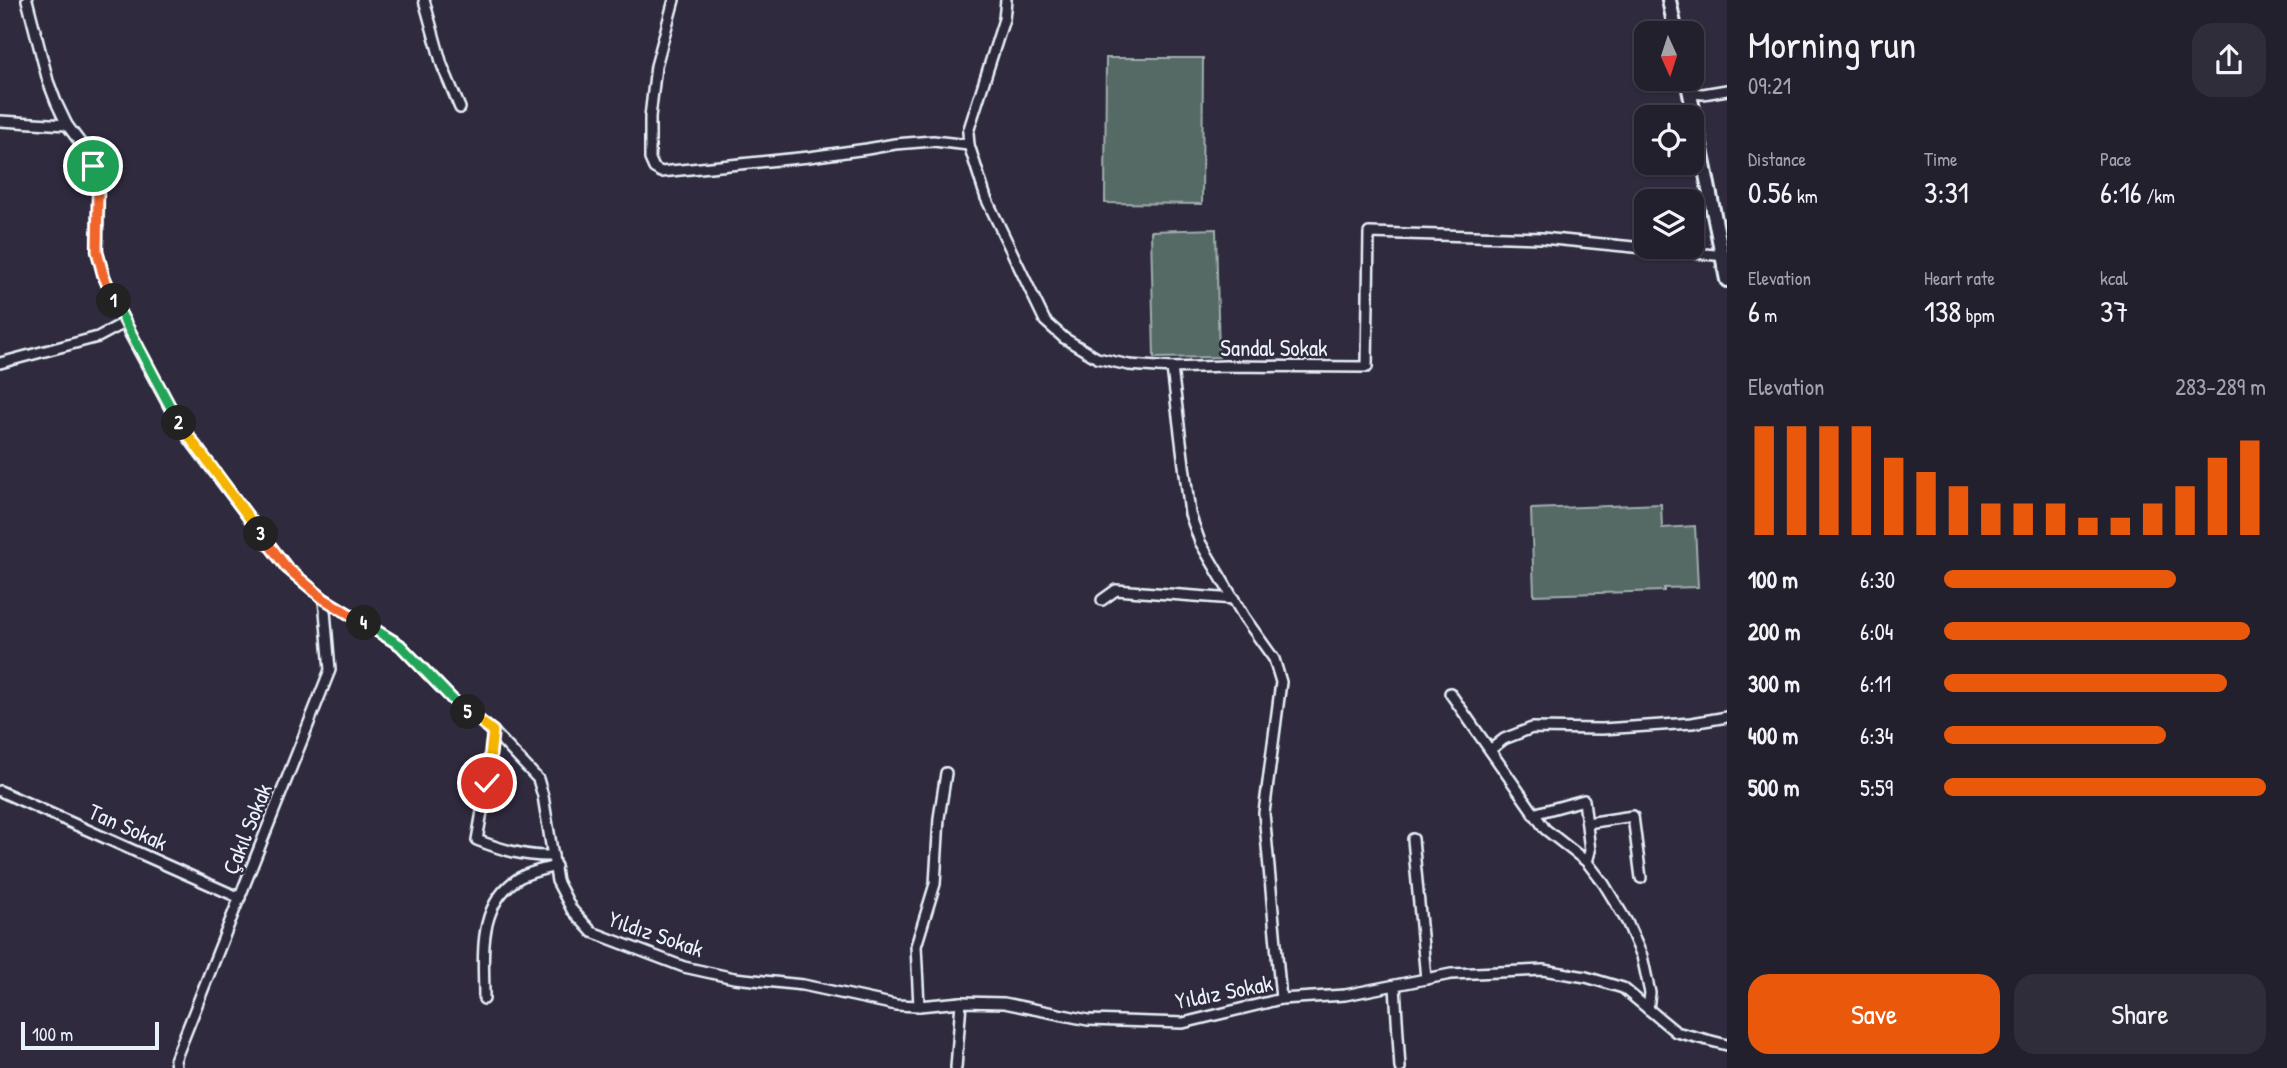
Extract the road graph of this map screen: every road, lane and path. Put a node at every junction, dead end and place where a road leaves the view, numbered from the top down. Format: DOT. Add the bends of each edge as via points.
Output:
graph roads {
  1 [pos="27,0"];
  2 [pos="424,0"];
  3 [pos="674,0"];
  4 [pos="1006,0"];
  5 [pos="1662,0"];
  6 [pos="1669,0"];
  7 [pos="1675,0"];
  8 [pos="1672,21"];
  9 [pos="1674,21"];
  10 [pos="1675,21"];
  11 [pos="1727,90"];
  12 [pos="1690,93"];
  13 [pos="460,107"];
  14 [pos="0,121"];
  15 [pos="67,125"];
  16 [pos="969,145"];
  17 [pos="1724,256"];
  18 [pos="1727,280"];
  19 [pos="124,323"];
  20 [pos="0,363"];
  21 [pos="1172,368"];
  22 [pos="324,599"];
  23 [pos="1234,599"];
  24 [pos="1102,600"];
  25 [pos="1450,693"];
  26 [pos="1727,717"];
  27 [pos="493,731"];
  28 [pos="1490,750"];
  29 [pos="946,773"];
  30 [pos="0,792"];
  31 [pos="1533,814"];
  32 [pos="1587,823"];
  33 [pos="1413,839"];
  34 [pos="554,861"];
  35 [pos="1587,862"];
  36 [pos="1641,878"];
  37 [pos="240,898"];
  38 [pos="1426,979"];
  39 [pos="1395,986"];
  40 [pos="484,999"];
  41 [pos="1281,999"];
  42 [pos="961,1002"];
  43 [pos="919,1006"];
  44 [pos="1648,1009"];
  45 [pos="1727,1045"];
  46 [pos="176,1068"];
  47 [pos="956,1068"];
  48 [pos="1400,1068"];
  1 -- 15 [label="street, Yıldız Sokak" via="48,81"];
  2 -- 13 [label="street" via="442,65"];
  3 -- 16 [label="street" via="656,66 650,117 650,159 661,172 895,144 933,141"];
  4 -- 16 [label="street, Sandal Sokak" via="968,132"];
  5 -- 8 [label="main road"];
  6 -- 9 [label="main road"];
  7 -- 10 [label="main road"];
  11 -- 12 [label="street"];
  12 -- 17 [label="main road"];
  14 -- 15 [label="street"];
  15 -- 19 [label="street, Yıldız Sokak" via="93,166 98,194 97,251"];
  16 -- 21 [label="street, Sandal Sokak" via="991,209 1045,321 1097,358"];
  17 -- 18 [label="main road"];
  17 -- 21 [label="street, Sandal Sokak" via="1542,238 1369,233 1367,367"];
  19 -- 20 [label="street" via="98,337"];
  19 -- 22 [label="street, Yıldız Sokak" via="190,440 287,568"];
  21 -- 23 [label="street" via="1190,514 1200,542"];
  22 -- 27 [label="street, Yıldız Sokak" via="400,645 453,700"];
  22 -- 37 [label="street, Çakıl Sokak" via="330,670"];
  23 -- 24 [label="street" via="1116,590"];
  23 -- 41 [label="street" via="1275,659 1281,682 1264,814"];
  25 -- 28 [label="street"];
  26 -- 28 [label="street" via="1602,729 1532,728"];
  27 -- 34 [label="street, Yıldız Sokak" via="538,779"];
  27 -- 34 [label="street" via="477,839"];
  28 -- 31 [label="street"];
  29 -- 43 [label="street" via="935,884 916,946"];
  30 -- 37 [label="street, Tan Sokak"];
  31 -- 32 [label="street" via="1584,800"];
  31 -- 35 [label="street" via="1553,837"];
  32 -- 35 [label="street"];
  32 -- 36 [label="street" via="1633,816"];
  33 -- 38 [label="street"];
  34 -- 40 [label="street" via="520,877 499,896 484,930"];
  34 -- 43 [label="street, Yıldız Sokak" via="557,881 572,910 592,932 614,942 684,967 734,978"];
  35 -- 44 [label="street" via="1627,922 1642,956 1650,993"];
  37 -- 46 [label="street, Çakıl Sokak" via="175,1060"];
  38 -- 39 [label="street, Yıldız Sokak"];
  38 -- 44 [label="street, Yıldız Sokak" via="1543,970 1623,988"];
  39 -- 41 [label="street, Yıldız Sokak"];
  39 -- 48 [label="street"];
  41 -- 42 [label="street, Yıldız Sokak" via="1183,1023 1088,1020 1004,1003"];
  42 -- 43 [label="street, Yıldız Sokak"];
  42 -- 47 [label="street"];
  44 -- 45 [label="street, Yıldız Sokak" via="1676,1032"];
}
